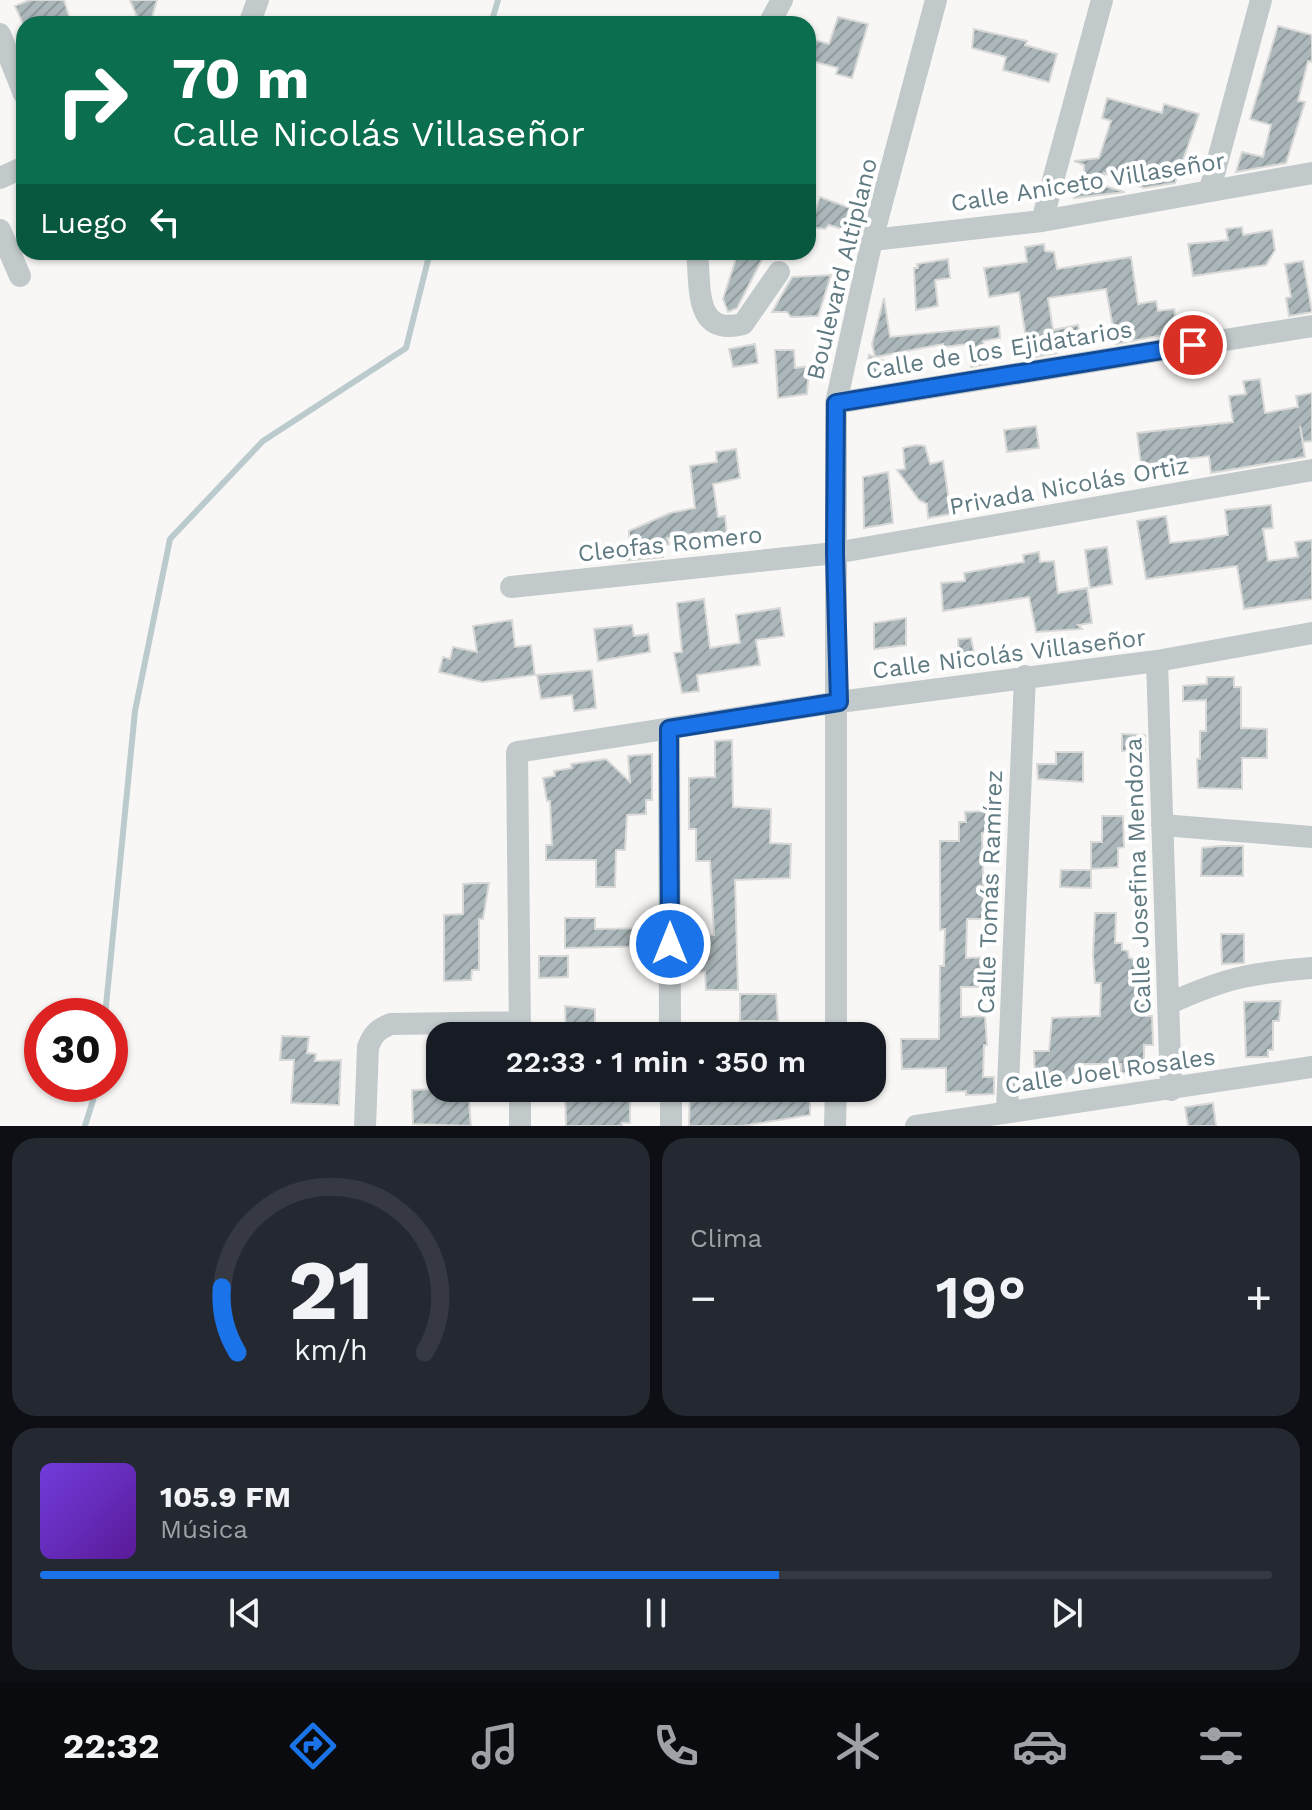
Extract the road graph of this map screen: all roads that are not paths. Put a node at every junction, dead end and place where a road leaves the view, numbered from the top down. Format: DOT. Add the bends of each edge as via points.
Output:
graph roads {
  1 [pos="936,0"];
  2 [pos="1102,0"];
  3 [pos="1261,0"];
  4 [pos="0,34"];
  5 [pos="16,74"];
  6 [pos="1312,173"];
  7 [pos="1210,189"];
  8 [pos="1042,221"];
  9 [pos="0,230"];
  10 [pos="872,240"];
  11 [pos="698,260"];
  12 [pos="779,272"];
  13 [pos="20,276"];
  14 [pos="1312,326"];
  15 [pos="836,403"];
  16 [pos="1312,470"];
  17 [pos="835,553"];
  18 [pos="511,587"];
  19 [pos="1312,633"];
  20 [pos="1157,661"];
  21 [pos="1025,676"];
  22 [pos="839,702"];
  23 [pos="669,729"];
  24 [pos="1162,825"];
  25 [pos="1312,837"];
  26 [pos="1312,968"];
  27 [pos="1168,1004"];
  28 [pos="520,1022"];
  29 [pos="670,1022"];
  30 [pos="836,1022"];
  31 [pos="426,1025"];
  32 [pos="1312,1067"];
  33 [pos="1171,1090"];
  34 [pos="520,1102"];
  35 [pos="671,1102"];
  36 [pos="836,1102"];
  37 [pos="1007,1110"];
  38 [pos="365,1126"];
  39 [pos="520,1126"];
  40 [pos="671,1126"];
  41 [pos="835,1126"];
  42 [pos="916,1126"];
  1 -- 10 [label="street, Boulevard Altiplano"];
  2 -- 8 [label="street"];
  3 -- 7 [label="street"];
  4 -- 5 [label="street"];
  6 -- 7 [label="street, Calle Aniceto Villaseñor"];
  7 -- 8 [label="street, Calle Aniceto Villaseñor"];
  8 -- 10 [label="street, Calle Aniceto Villaseñor"];
  9 -- 13 [label="street"];
  10 -- 15 [label="street, Boulevard Altiplano"];
  11 -- 12 [label="street" via="704,310 712,324 724,329 743,324"];
  14 -- 15 [label="street, Calle de los Ejidatarios"];
  15 -- 17 [label="street, Boulevard Altiplano"];
  16 -- 17 [label="street, Privada Nicolás Ortiz"];
  17 -- 18 [label="street, Cleofas Romero"];
  17 -- 22 [label="street, Boulevard Altiplano"];
  19 -- 20 [label="street, Calle Nicolás Villaseñor"];
  20 -- 21 [label="street, Calle Nicolás Villaseñor"];
  20 -- 24 [label="street, Calle Josefina Mendoza"];
  21 -- 22 [label="street, Calle Nicolás Villaseñor"];
  21 -- 37 [label="street, Calle Tomás Ramírez"];
  22 -- 23 [label="street, Calle Nicolás Villaseñor"];
  22 -- 30 [label="street, Boulevard Altiplano"];
  23 -- 28 [label="street, Calle Nicolás Villaseñor" via="521,750 515,757"];
  23 -- 29 [label="street"];
  24 -- 25 [label="street"];
  24 -- 27 [label="street, Calle Josefina Mendoza"];
  26 -- 27 [label="street" via="1246,973"];
  27 -- 33 [label="street, Calle Josefina Mendoza"];
  31 -- 38 [label="street" via="391,1024 372,1035"];
  32 -- 33 [label="street, Calle Joel Rosales"];
  33 -- 37 [label="street, Calle Joel Rosales"];
  34 -- 39 [label="street"];
  35 -- 40 [label="street"];
  36 -- 41 [label="street"];
  37 -- 42 [label="street, Calle Joel Rosales"];
}
